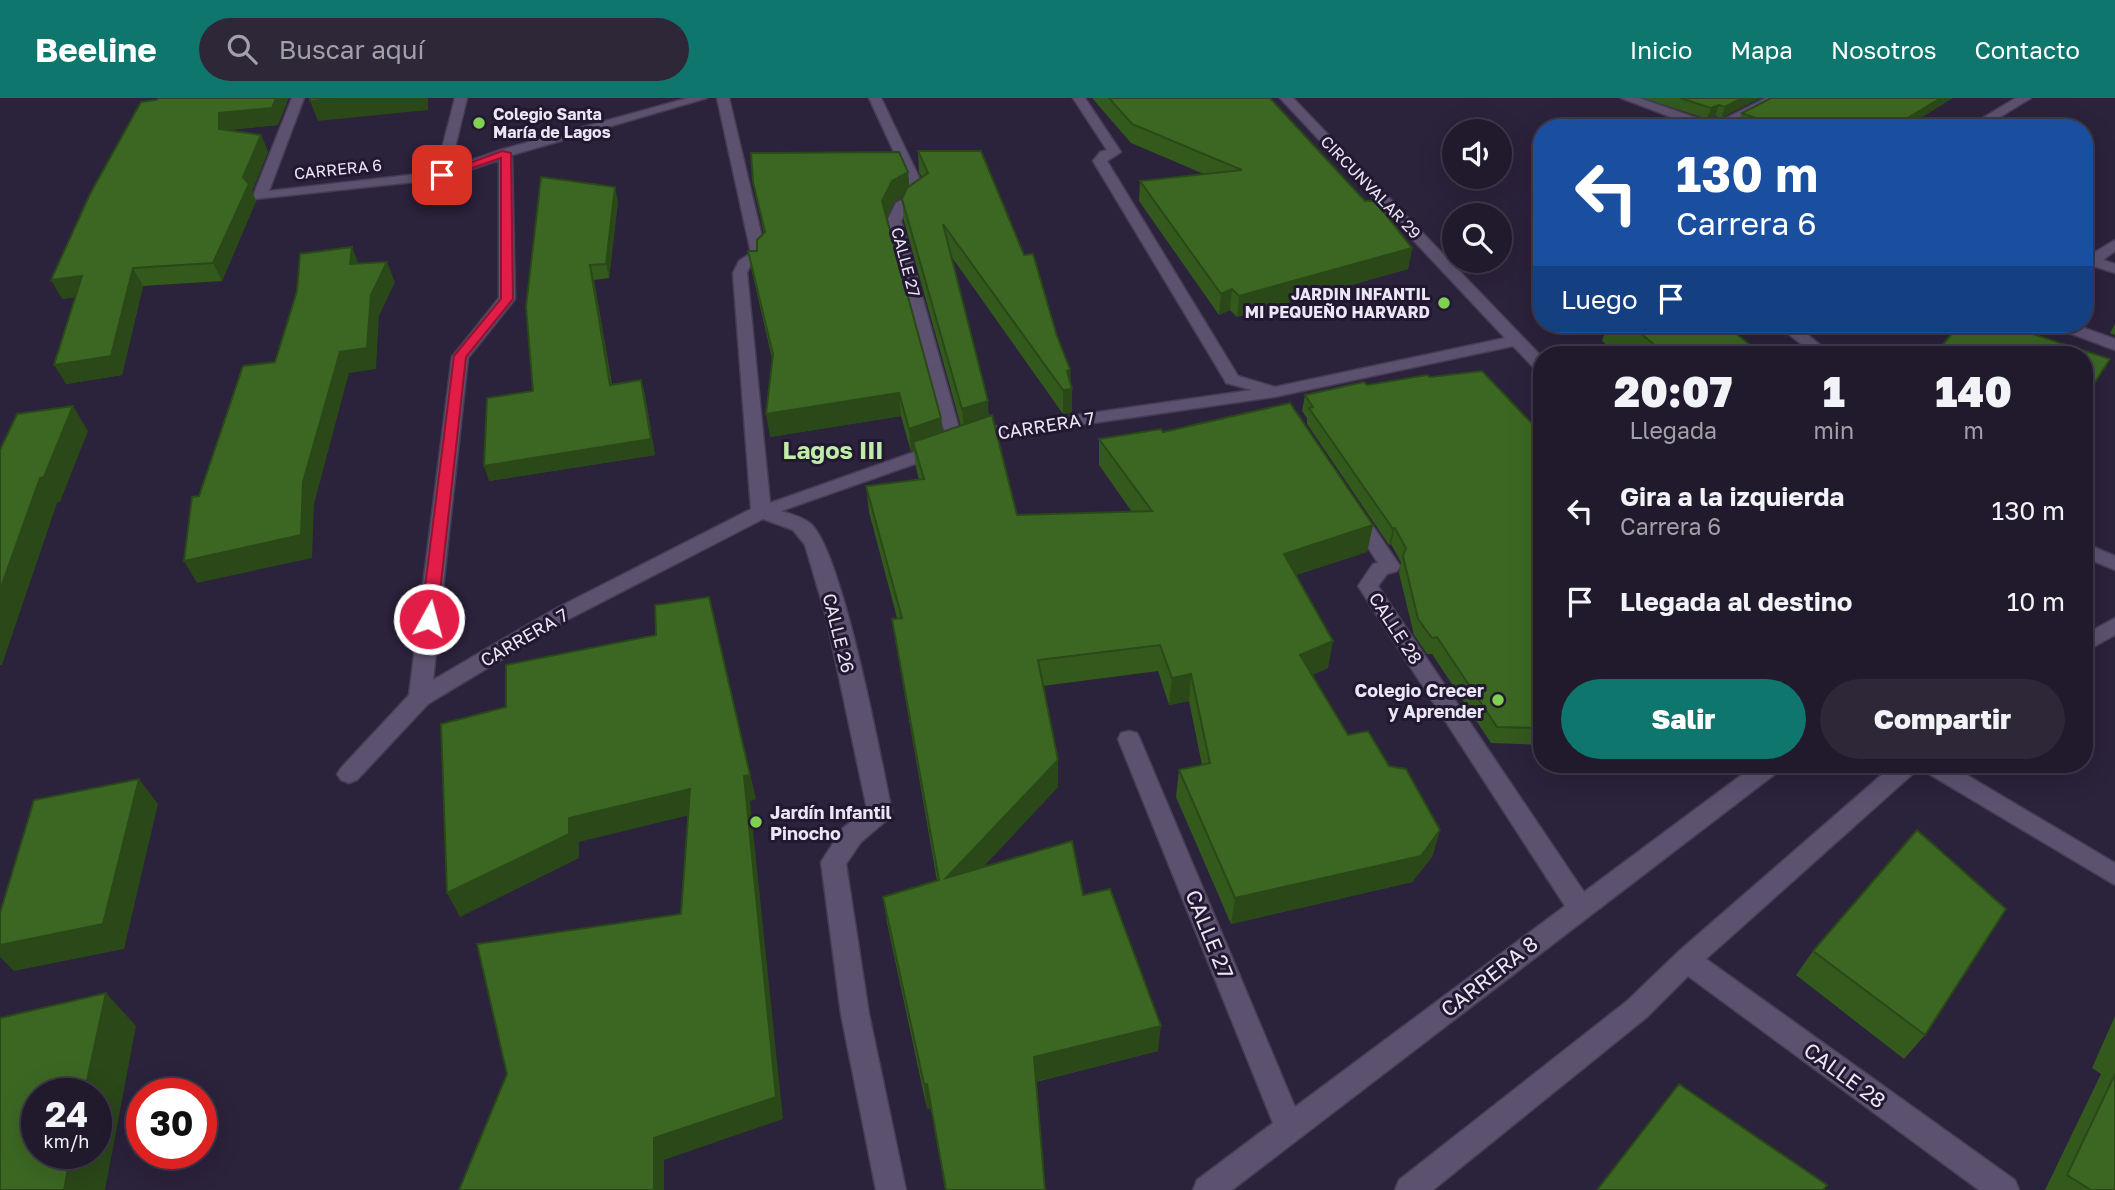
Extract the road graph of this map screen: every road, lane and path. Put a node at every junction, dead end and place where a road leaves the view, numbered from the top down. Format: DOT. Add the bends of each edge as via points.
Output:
graph roads {
  1 [pos="298,98"];
  2 [pos="461,98"];
  3 [pos="701,98"];
  4 [pos="723,98"];
  5 [pos="875,98"];
  6 [pos="1079,98"];
  7 [pos="1286,98"];
  8 [pos="1626,98"];
  9 [pos="1775,98"];
  10 [pos="2025,98"];
  11 [pos="1688,119"];
  12 [pos="1732,119"];
  13 [pos="1988,119"];
  14 [pos="506,153"];
  15 [pos="442,175"];
  16 [pos="2115,244"];
  17 [pos="2093,257"];
  18 [pos="2093,262"];
  19 [pos="2115,269"];
  20 [pos="1796,333"];
  21 [pos="2083,333"];
  22 [pos="1516,340"];
  23 [pos="2115,345"];
  24 [pos="1813,346"];
  25 [pos="1533,358"];
  26 [pos="1278,398"];
  27 [pos="955,443"];
  28 [pos="1343,496"];
  29 [pos="761,512"];
  30 [pos="2093,553"];
  31 [pos="2115,564"];
  32 [pos="2115,625"];
  33 [pos="2093,639"];
  34 [pos="420,698"];
  35 [pos="1129,739"];
  36 [pos="1760,773"];
  37 [pos="1899,773"];
  38 [pos="1945,773"];
  39 [pos="349,774"];
  40 [pos="2115,876"];
  41 [pos="1581,909"];
  42 [pos="1687,960"];
  43 [pos="1290,1129"];
  44 [pos="1418,1188"];
  45 [pos="891,1190"];
  46 [pos="1208,1190"];
  47 [pos="2004,1190"];
  1 -- 15 [label="street, CARRERA 6" via="260,196"];
  2 -- 15 [label="street"];
  3 -- 14 [label="street, CARRERA 6"];
  4 -- 29 [label="street" via="759,254 744,264 740,273"];
  5 -- 27 [label="street, CALLE 27" via="920,194 901,206 894,221"];
  6 -- 26 [label="street" via="1115,152 1100,161 1209,345 1232,379"];
  7 -- 22 [label="street, CIRCUNVALAR 29"];
  8 -- 11 [label="street"];
  9 -- 12 [label="street"];
  10 -- 13 [label="street"];
  14 -- 15 [label="street, CARRERA 6"];
  14 -- 34 [label="street" via="507,299 460,356"];
  16 -- 17 [label="street"];
  18 -- 19 [label="street"];
  20 -- 24 [label="street"];
  21 -- 23 [label="street"];
  22 -- 25 [label="street, CIRCUNVALAR 29"];
  22 -- 26 [label="street, CARRERA 7"];
  26 -- 27 [label="street, CARRERA 7" via="994,432"];
  27 -- 29 [label="street, CARRERA 7"];
  28 -- 41 [label="street, CALLE 28" via="1390,566 1380,569 1368,586"];
  29 -- 34 [label="street, CARRERA 7" via="561,615"];
  29 -- 45 [label="street, CALLE 26" via="807,530 819,555 880,812 852,835 833,862 855,1014"];
  30 -- 31 [label="street"];
  32 -- 33 [label="street"];
  34 -- 39 [label="street, CARRERA 7"];
  35 -- 43 [label="street, CALLE 27"];
  36 -- 41 [label="street, CARRERA 8"];
  37 -- 42 [label="street"];
  38 -- 40 [label="street"];
  41 -- 43 [label="street, CARRERA 8"];
  42 -- 44 [label="street" via="1637,1010"];
  42 -- 47 [label="street, CALLE 28"];
  43 -- 46 [label="street, CARRERA 8"];
}
